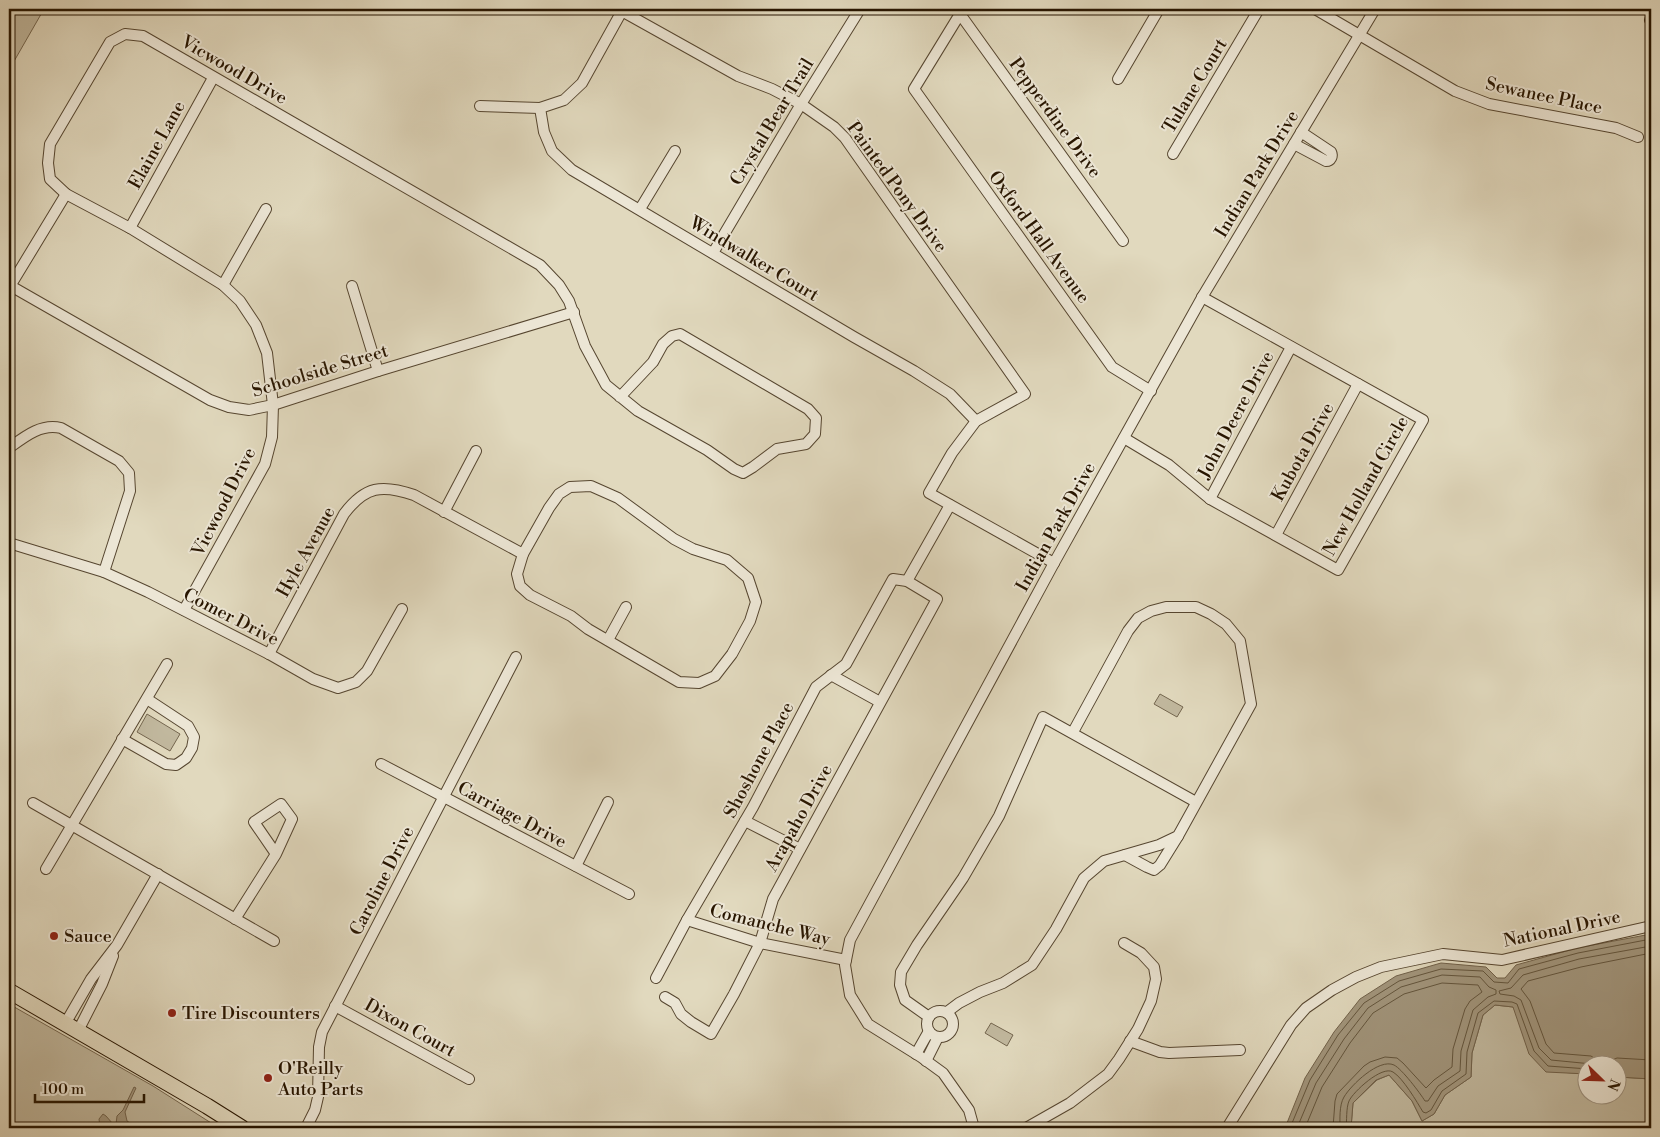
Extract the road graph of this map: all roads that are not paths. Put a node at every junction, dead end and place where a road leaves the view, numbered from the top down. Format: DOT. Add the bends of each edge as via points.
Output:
graph roads {
  1 [pos="860,9"];
  2 [pos="1159,9"];
  3 [pos="1259,9"];
  4 [pos="1315,9"];
  5 [pos="1375,9"];
  6 [pos="620,10"];
  7 [pos="961,11"];
  8 [pos="1359,34"];
  9 [pos="214,78"];
  10 [pos="1118,79"];
  11 [pos="801,104"];
  12 [pos="480,106"];
  13 [pos="540,108"];
  14 [pos="1301,132"];
  15 [pos="1638,137"];
  16 [pos="1294,144"];
  17 [pos="675,151"];
  18 [pos="1173,154"];
  19 [pos="66,194"];
  20 [pos="266,209"];
  21 [pos="640,209"];
  22 [pos="130,228"];
  23 [pos="1123,241"];
  24 [pos="713,253"];
  25 [pos="223,285"];
  26 [pos="352,286"];
  27 [pos="9,287"];
  28 [pos="1202,297"];
  29 [pos="574,312"];
  30 [pos="1291,347"];
  31 [pos="378,371"];
  32 [pos="1358,384"];
  33 [pos="1151,390"];
  34 [pos="620,397"];
  35 [pos="273,405"];
  36 [pos="976,420"];
  37 [pos="1124,438"];
  38 [pos="9,448"];
  39 [pos="476,450"];
  40 [pos="1210,499"];
  41 [pos="950,505"];
  42 [pos="444,512"];
  43 [pos="1276,535"];
  44 [pos="9,543"];
  45 [pos="523,554"];
  46 [pos="1054,564"];
  47 [pos="104,572"];
  48 [pos="907,581"];
  49 [pos="626,607"];
  50 [pos="402,609"];
  51 [pos="184,610"];
  52 [pos="608,640"];
  53 [pos="270,654"];
  54 [pos="516,657"];
  55 [pos="167,664"];
  56 [pos="831,675"];
  57 [pos="147,699"];
  58 [pos="880,702"];
  59 [pos="1073,732"];
  60 [pos="122,739"];
  61 [pos="381,764"];
  62 [pos="443,797"];
  63 [pos="33,802"];
  64 [pos="608,802"];
  65 [pos="1196,802"];
  66 [pos="746,820"];
  67 [pos="72,824"];
  68 [pos="1178,836"];
  69 [pos="800,849"];
  70 [pos="276,854"];
  71 [pos="1125,855"];
  72 [pos="576,866"];
  73 [pos="46,869"];
  74 [pos="158,874"];
  75 [pos="629,894"];
  76 [pos="235,919"];
  77 [pos="687,920"];
  78 [pos="1651,926"];
  79 [pos="274,941"];
  80 [pos="760,943"];
  81 [pos="1124,943"];
  82 [pos="116,945"];
  83 [pos="846,960"];
  84 [pos="656,978"];
  85 [pos="9,991"];
  86 [pos="665,997"];
  87 [pos="335,1006"];
  88 [pos="947,1012"];
  89 [pos="929,1016"];
  90 [pos="71,1027"];
  91 [pos="934,1034"];
  92 [pos="1130,1041"];
  93 [pos="1240,1050"];
  94 [pos="916,1054"];
  95 [pos="926,1061"];
  96 [pos="469,1079"];
  97 [pos="242,1128"];
  98 [pos="306,1128"];
  99 [pos="974,1128"];
  100 [pos="1026,1128"];
  101 [pos="1227,1128"];
  1 -- 11 [label="street, Crystal Bear Trail"];
  2 -- 10 [label="street"];
  3 -- 18 [label="street, Tulane Court"];
  4 -- 8 [label="street, Sewanee Place"];
  5 -- 8 [label="street, Indian Park Drive"];
  6 -- 11 [label="street, Painted Pony Drive" via="738,76"];
  6 -- 13 [label="street" via="582,83 564,100"];
  7 -- 23 [label="street, Pepperdine Drive"];
  7 -- 33 [label="street, Oxford Hall Avenue" via="914,89 1112,367"];
  8 -- 14 [label="street, Indian Park Drive"];
  8 -- 15 [label="street, Sewanee Place" via="1455,91 1489,104 1616,128"];
  9 -- 19 [label="street, Vicwood Drive" via="143,36 125,34 110,42 50,144 50,179"];
  9 -- 22 [label="street, Elaine Lane"];
  9 -- 29 [label="street, Vicwood Drive" via="540,266 559,285"];
  11 -- 24 [label="street, Crystal Bear Trail"];
  11 -- 36 [label="street, Painted Pony Drive" via="845,138 1025,394"];
  12 -- 13 [label="street"];
  13 -- 21 [label="street, Windwalker Court" via="544,132 552,151 572,170"];
  14 -- 16 [label="street, Indian Park Drive"];
  14 -- 16 [label="street" via="1331,152 1332,157 1326,161"];
  16 -- 28 [label="street, Indian Park Drive"];
  17 -- 21 [label="street"];
  19 -- 22 [label="street, Vicwood Drive"];
  19 -- 27 [label="street"];
  20 -- 25 [label="street"];
  21 -- 24 [label="street, Windwalker Court"];
  22 -- 25 [label="street, Vicwood Drive"];
  24 -- 36 [label="street, Windwalker Court" via="914,371 950,394"];
  25 -- 35 [label="street, Vicwood Drive" via="240,301 256,325 267,353"];
  26 -- 31 [label="street"];
  27 -- 35 [label="street, Schoolside Street" via="210,400 249,410"];
  28 -- 30 [label="street, New Holland Circle"];
  28 -- 33 [label="street, Indian Park Drive"];
  29 -- 31 [label="street, Schoolside Street"];
  29 -- 34 [label="street, Vicwood Drive" via="597,371 606,385"];
  30 -- 32 [label="street, New Holland Circle"];
  30 -- 40 [label="street, John Deere Drive"];
  31 -- 35 [label="street, Schoolside Street"];
  32 -- 43 [label="street, Kubota Drive"];
  32 -- 43 [label="street, New Holland Circle" via="1423,420 1411,443 1338,570"];
  33 -- 37 [label="street, Indian Park Drive"];
  34 -- 34 [label="street, Vicwood Drive" via="653,362 663,344 680,334 808,409 816,418 815,434 806,444 777,448 743,473"];
  35 -- 51 [label="street, Vicwood Drive" via="272,437 265,464"];
  36 -- 41 [label="street" via="952,453 930,493"];
  37 -- 40 [label="street, New Holland Circle" via="1169,465"];
  37 -- 46 [label="street, Indian Park Drive"];
  38 -- 47 [label="street" via="28,434 51,426 61,428 120,461 129,473 130,491"];
  39 -- 42 [label="street"];
  40 -- 43 [label="street, New Holland Circle"];
  41 -- 46 [label="street"];
  41 -- 48 [label="street"];
  42 -- 45 [label="street, Hyle Avenue"];
  42 -- 53 [label="street, Hyle Avenue" via="414,495 383,488 354,500"];
  44 -- 47 [label="street, Comer Drive"];
  45 -- 52 [label="street" via="517,574 520,586"];
  45 -- 52 [label="street" via="559,494 570,487 591,486 618,498 674,539 728,560 748,578 756,602 750,622 715,676 699,683 679,682"];
  46 -- 83 [label="street, Indian Park Drive" via="850,940"];
  47 -- 51 [label="street, Comer Drive"];
  48 -- 56 [label="street, Shoshone Place" via="893,579 846,664"];
  48 -- 58 [label="street, Arapaho Drive" via="936,599"];
  49 -- 52 [label="street"];
  50 -- 53 [label="street, Comer Drive" via="367,671 356,682 338,688 313,679"];
  51 -- 53 [label="street, Comer Drive"];
  54 -- 62 [label="street, Caroline Drive"];
  55 -- 57 [label="street"];
  56 -- 58 [label="street"];
  56 -- 66 [label="street, Shoshone Place" via="816,687"];
  57 -- 60 [label="street"];
  57 -- 60 [label="street" via="188,726 194,737 186,758 176,765 166,764"];
  58 -- 69 [label="street, Arapaho Drive"];
  59 -- 65 [label="street"];
  59 -- 65 [label="street" via="1138,618 1166,607 1183,606 1196,606 1211,614 1226,624 1240,641 1251,704"];
  59 -- 89 [label="street" via="1043,717 994,824 901,972 900,985 905,1000"];
  60 -- 67 [label="street"];
  61 -- 62 [label="street, Carriage Drive"];
  62 -- 72 [label="street, Carriage Drive"];
  62 -- 87 [label="street, Caroline Drive"];
  63 -- 67 [label="street"];
  64 -- 72 [label="street"];
  65 -- 68 [label="street"];
  66 -- 69 [label="street"];
  66 -- 77 [label="street, Shoshone Place"];
  67 -- 73 [label="street"];
  67 -- 74 [label="street"];
  68 -- 71 [label="street"];
  68 -- 71 [label="street" via="1154,870"];
  69 -- 80 [label="street, Arapaho Drive" via="773,899"];
  70 -- 70 [label="street" via="254,822 281,804 292,819"];
  70 -- 76 [label="street"];
  71 -- 88 [label="street" via="1104,862 1084,878 1032,964"];
  72 -- 75 [label="street, Carriage Drive"];
  74 -- 76 [label="street"];
  74 -- 82 [label="street"];
  76 -- 79 [label="street"];
  77 -- 80 [label="street, Comanche Way"];
  77 -- 84 [label="street, Shoshone Place"];
  78 -- 101 [label="street, National Drive" via="1502,960 1443,954 1356,977 1306,1008 1291,1026"];
  80 -- 83 [label="street, Comanche Way"];
  80 -- 86 [label="street, Arapaho Drive" via="711,1034 681,1014 675,1003"];
  81 -- 92 [label="street" via="1141,953 1154,967 1156,979 1151,1000"];
  82 -- 90 [label="street" via="91,978"];
  82 -- 90 [label="street" via="102,984"];
  83 -- 94 [label="street, Indian Park Drive" via="850,995 868,1024"];
  85 -- 90 [label="highway"];
  87 -- 96 [label="street, Dixon Court"];
  87 -- 98 [label="street, Caroline Drive" via="322,1032 318,1097"];
  88 -- 89 [label="street" via="937,1011"];
  88 -- 91 [label="street" via="953,1026 948,1034"];
  89 -- 91 [label="street" via="927,1024"];
  90 -- 97 [label="highway"];
  91 -- 94 [label="street"];
  91 -- 95 [label="street"];
  92 -- 93 [label="street" via="1169,1053"];
  92 -- 100 [label="street" via="1108,1074 1070,1104"];
  94 -- 95 [label="street, Indian Park Drive"];
  95 -- 99 [label="street, Indian Park Drive" via="943,1073 969,1110"];
}
